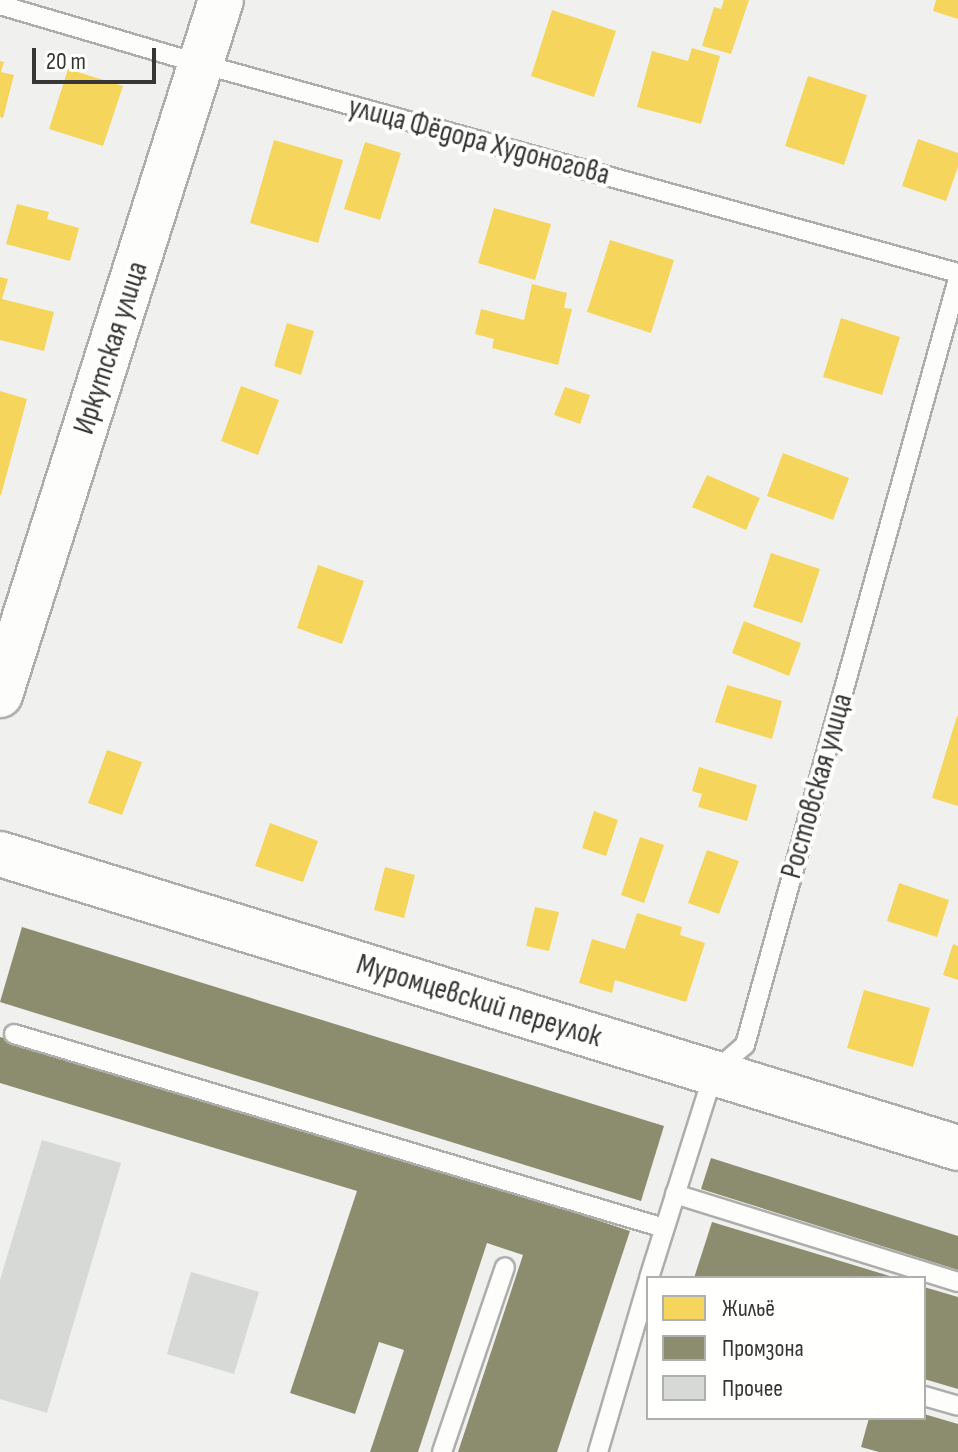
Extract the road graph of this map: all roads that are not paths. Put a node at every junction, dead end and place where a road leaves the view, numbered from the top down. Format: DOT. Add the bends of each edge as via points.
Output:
graph roads {
  1 [pos="221,0"];
  2 [pos="0,5"];
  3 [pos="201,64"];
  4 [pos="958,276"];
  5 [pos="0,695"];
  6 [pos="0,854"];
  7 [pos="14,1034"];
  8 [pos="714,1072"];
  9 [pos="958,1148"];
  10 [pos="675,1194"];
  11 [pos="664,1228"];
  12 [pos="505,1267"];
  13 [pos="650,1276"];
  14 [pos="958,1282"];
  15 [pos="644,1312"];
  16 [pos="926,1397"];
  17 [pos="958,1406"];
  18 [pos="442,1452"];
  19 [pos="598,1452"];
  1 -- 3 [label="street, Иркутская улица"];
  2 -- 3 [label="lane, улица Фёдора Худоногова"];
  3 -- 4 [label="lane, улица Фёдора Худоногова"];
  3 -- 5 [label="street, Иркутская улица"];
  4 -- 8 [label="lane, Ростовская улица" via="745,1045"];
  6 -- 8 [label="street, Муромцевский переулок"];
  7 -- 11 [label="lane"];
  8 -- 9 [label="street, Муромцевский переулок"];
  8 -- 10 [label="lane"];
  10 -- 11 [label="lane"];
  10 -- 14 [label="lane"];
  11 -- 13 [label="lane"];
  12 -- 18 [label="lane"];
  15 -- 19 [label="lane"];
  16 -- 17 [label="lane"];
}
